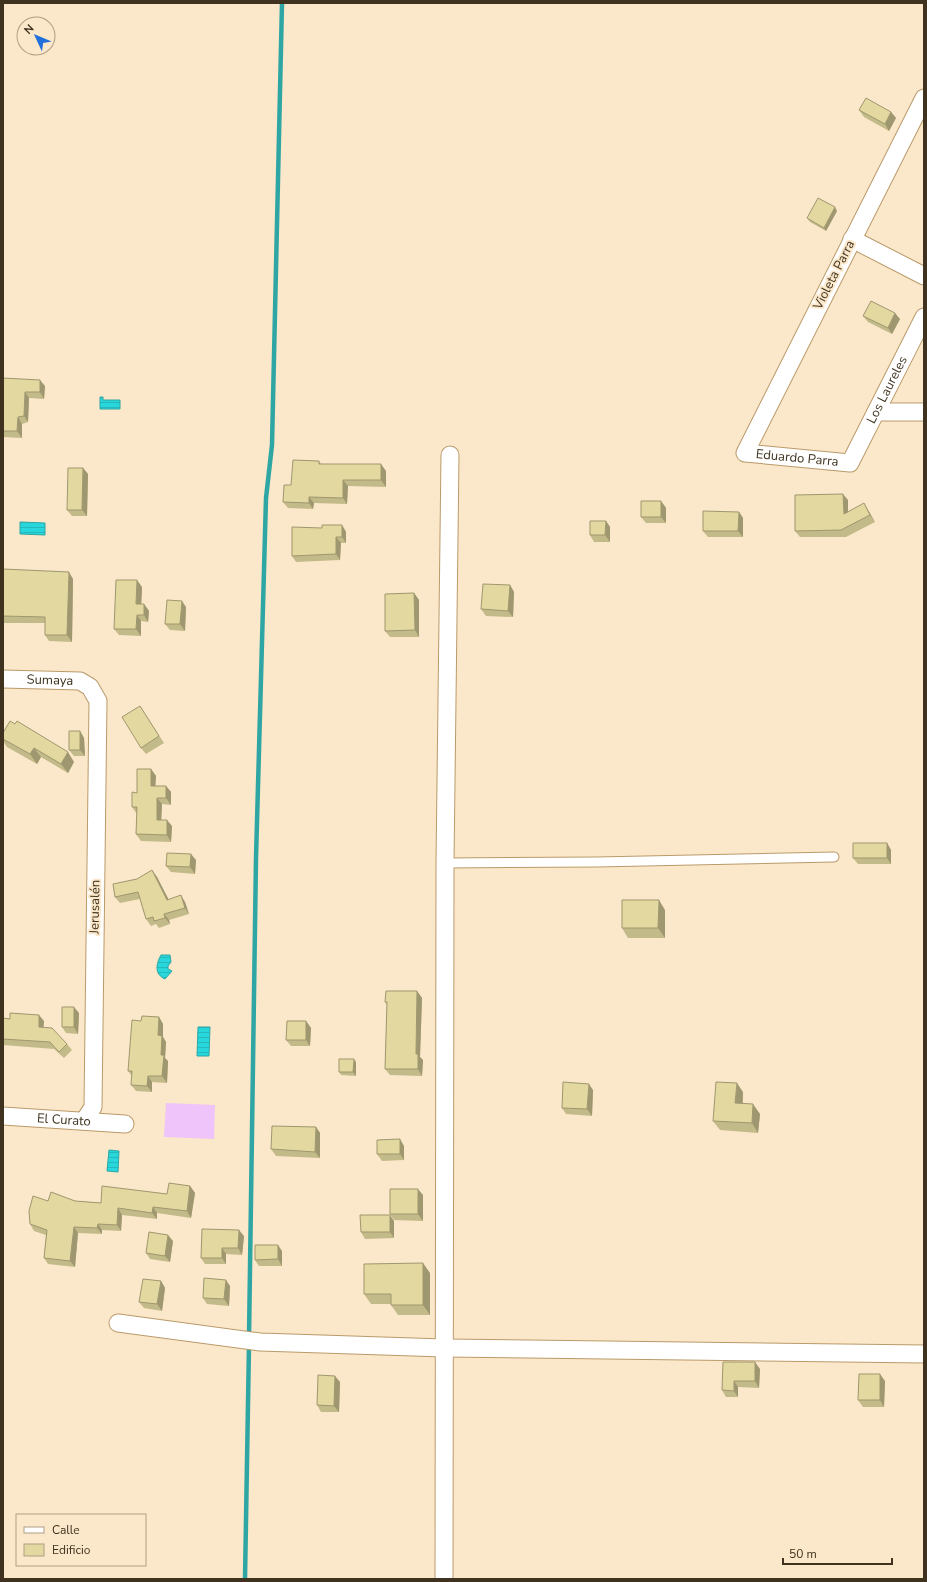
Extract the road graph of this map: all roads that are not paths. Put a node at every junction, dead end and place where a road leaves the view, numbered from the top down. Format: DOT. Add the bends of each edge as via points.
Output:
graph roads {
  1 [pos="924,98"];
  2 [pos="852,240"];
  3 [pos="924,276"];
  4 [pos="923,320"];
  5 [pos="876,412"];
  6 [pos="924,412"];
  7 [pos="745,453"];
  8 [pos="450,455"];
  9 [pos="850,463"];
  10 [pos="3,679"];
  11 [pos="94,691"];
  12 [pos="834,857"];
  13 [pos="445,863"];
  14 [pos="3,1116"];
  15 [pos="84,1121"];
  16 [pos="125,1124"];
  17 [pos="118,1323"];
  18 [pos="444,1348"];
  19 [pos="924,1354"];
  20 [pos="444,1579"];
  1 -- 2 [label="street, Violeta Parra"];
  2 -- 3 [label="street"];
  2 -- 7 [label="street, Violeta Parra"];
  4 -- 5 [label="street, Los Laureles"];
  5 -- 6 [label="street"];
  5 -- 9 [label="street, Los Laureles"];
  7 -- 9 [label="street, Eduardo Parra"];
  8 -- 13 [label="street"];
  10 -- 11 [label="street, Sumaya" via="80,681"];
  11 -- 15 [label="street, Jerusalén" via="98,706 93,1107"];
  12 -- 13 [label="lane"];
  13 -- 18 [label="street"];
  14 -- 15 [label="street, El Curato"];
  15 -- 16 [label="street, El Curato"];
  17 -- 18 [label="street" via="260,1342"];
  18 -- 19 [label="street"];
  18 -- 20 [label="street"];
}
